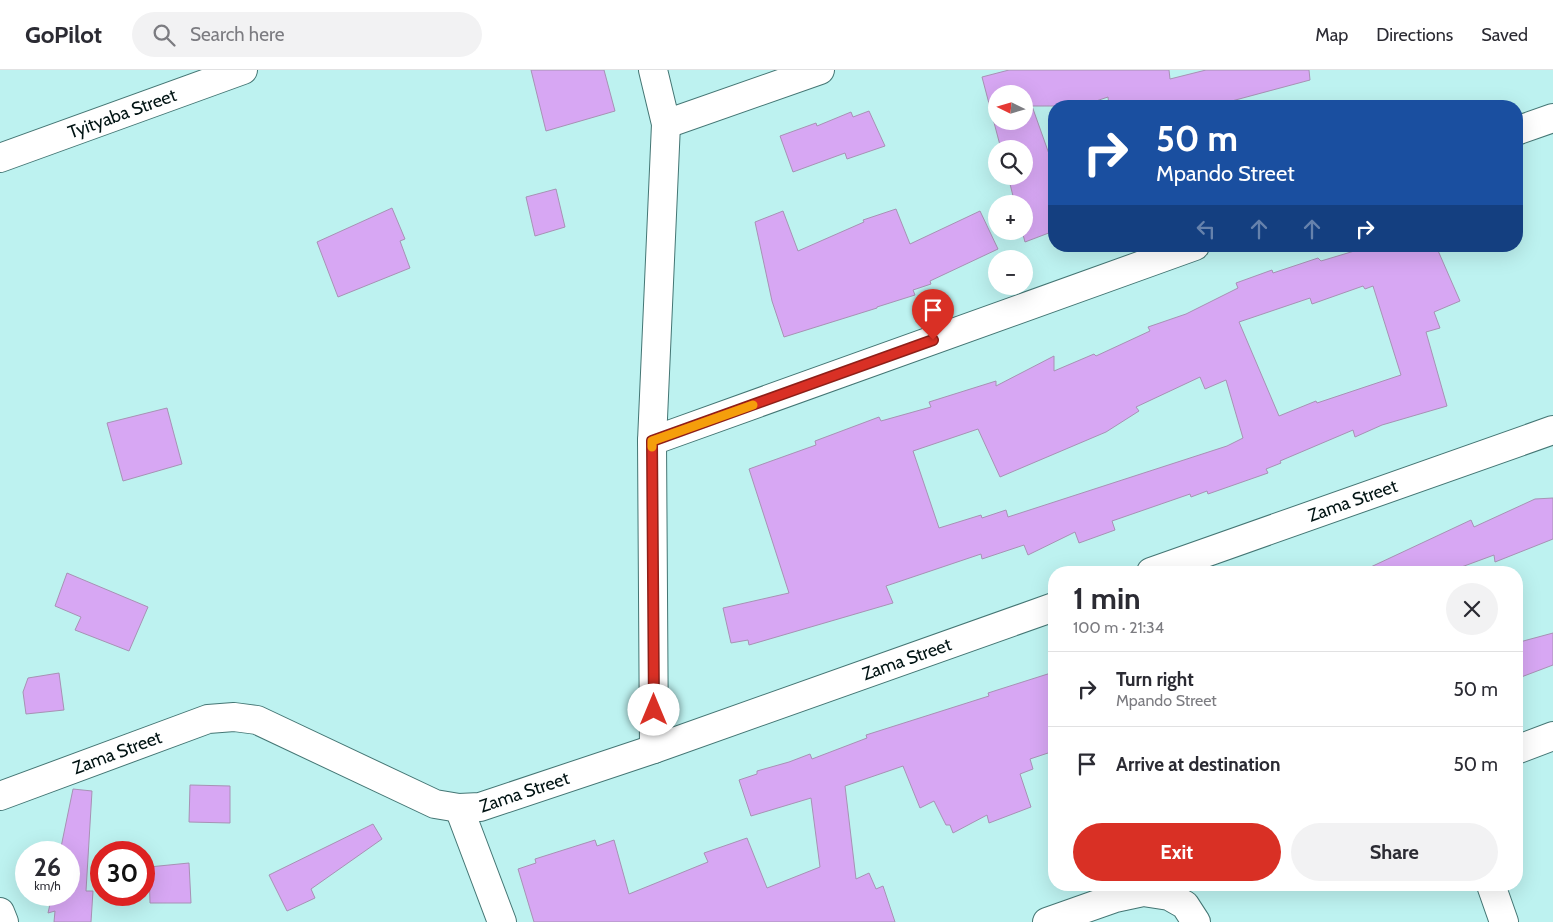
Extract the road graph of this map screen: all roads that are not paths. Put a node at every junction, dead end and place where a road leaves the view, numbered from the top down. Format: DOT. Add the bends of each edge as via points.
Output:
graph roads {
  1 [pos="243,70"];
  2 [pos="653,70"];
  3 [pos="820,70"];
  4 [pos="1553,118"];
  5 [pos="666,124"];
  6 [pos="1523,129"];
  7 [pos="0,158"];
  8 [pos="1178,252"];
  9 [pos="1553,430"];
  10 [pos="652,441"];
  11 [pos="1168,566"];
  12 [pos="1048,609"];
  13 [pos="1553,736"];
  14 [pos="1523,747"];
  15 [pos="654,749"];
  16 [pos="0,796"];
  17 [pos="458,808"];
  18 [pos="1493,891"];
  19 [pos="0,912"];
  20 [pos="4,922"];
  21 [pos="502,922"];
  22 [pos="1047,922"];
  23 [pos="1196,922"];
  24 [pos="1504,922"];
  1 -- 7 [label="street, Tyityaba Street"];
  2 -- 5 [label="street"];
  3 -- 5 [label="street"];
  4 -- 6 [label="street"];
  5 -- 10 [label="street"];
  8 -- 10 [label="street"];
  9 -- 11 [label="street, Zama Street"];
  10 -- 15 [label="street"];
  12 -- 15 [label="street, Zama Street"];
  13 -- 14 [label="street"];
  15 -- 17 [label="street, Zama Street" via="480,807"];
  16 -- 17 [label="street, Zama Street" via="208,719 234,717 258,720 436,804"];
  17 -- 21 [label="street"];
  18 -- 24 [label="street"];
  19 -- 20 [label="street"];
  22 -- 23 [label="street" via="1143,892 1169,896 1185,905"];
}
